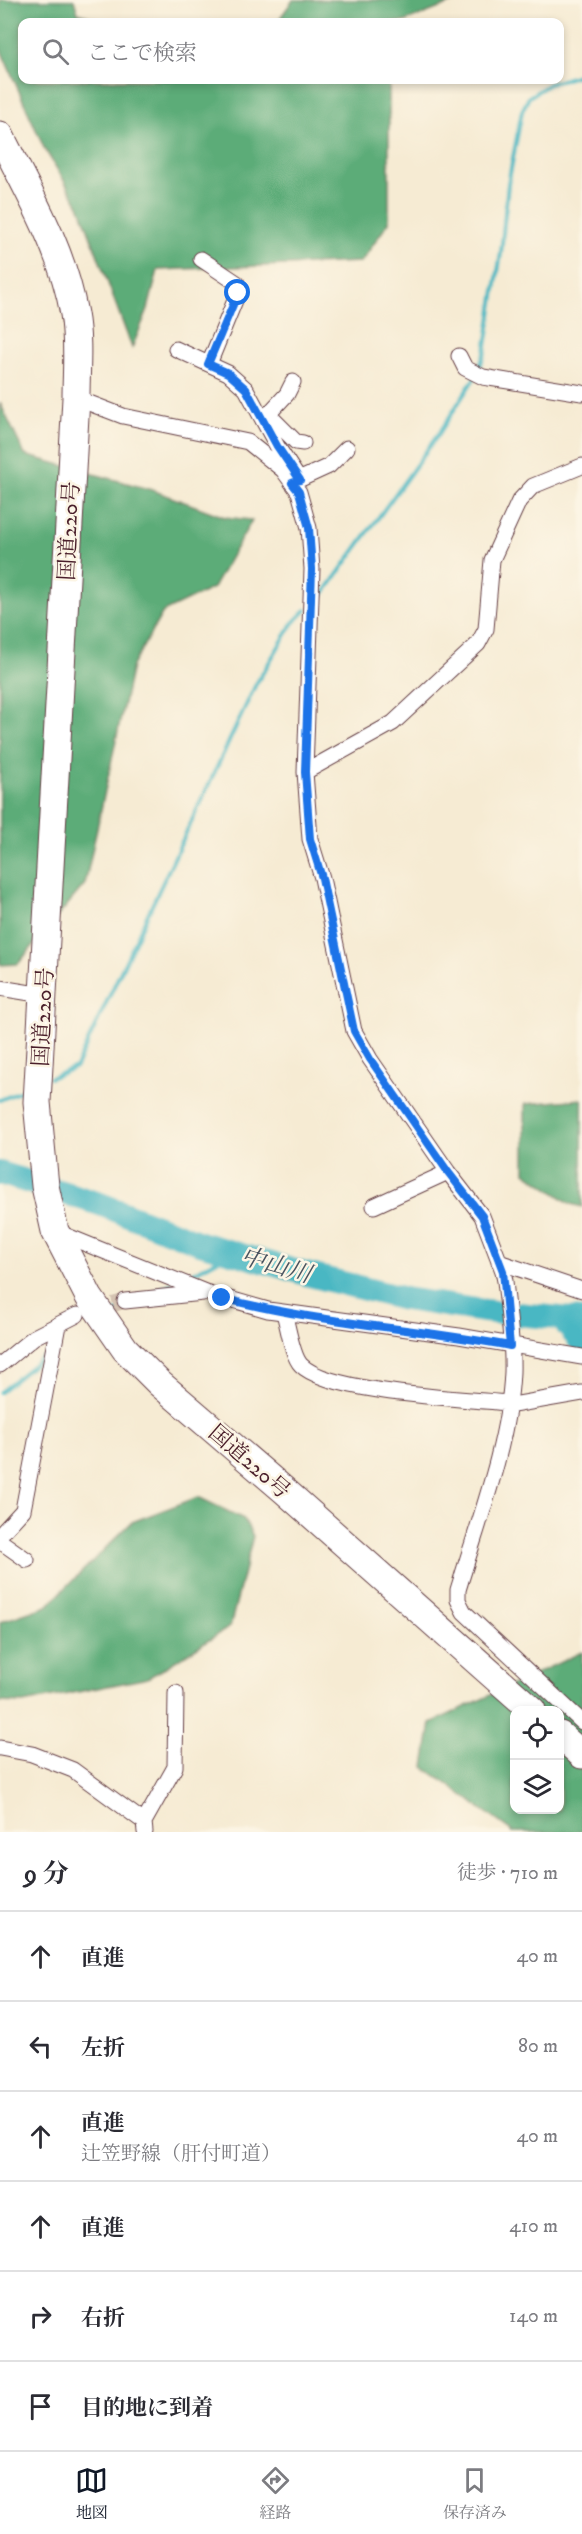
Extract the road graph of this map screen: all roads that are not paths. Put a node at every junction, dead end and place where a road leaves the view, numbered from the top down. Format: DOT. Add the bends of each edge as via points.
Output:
graph roads {
  1 [pos="0,135"];
  2 [pos="201,259"];
  3 [pos="176,349"];
  4 [pos="459,356"];
  5 [pos="208,364"];
  6 [pos="293,382"];
  7 [pos="582,393"];
  8 [pos="76,398"];
  9 [pos="266,417"];
  10 [pos="303,443"];
  11 [pos="347,448"];
  12 [pos="582,466"];
  13 [pos="296,481"];
  14 [pos="305,772"];
  15 [pos="0,988"];
  16 [pos="43,995"];
  17 [pos="448,1172"];
  18 [pos="374,1206"];
  19 [pos="55,1231"];
  20 [pos="499,1262"];
  21 [pos="582,1290"];
  22 [pos="205,1293"];
  23 [pos="125,1301"];
  24 [pos="284,1313"];
  25 [pos="77,1315"];
  26 [pos="58,1325"];
  27 [pos="510,1343"];
  28 [pos="582,1357"];
  29 [pos="0,1365"];
  30 [pos="582,1393"];
  31 [pos="508,1404"];
  32 [pos="0,1535"];
  33 [pos="0,1540"];
  34 [pos="27,1560"];
  35 [pos="176,1693"];
  36 [pos="527,1706"];
  37 [pos="582,1722"];
  38 [pos="564,1739"];
  39 [pos="0,1748"];
  40 [pos="582,1755"];
  41 [pos="145,1827"];
  1 -- 8 [label="highway, 国道220号" via="63,266 75,316"];
  2 -- 5 [label="street" via="237,283 238,293"];
  3 -- 5 [label="street"];
  4 -- 7 [label="street" via="465,368 483,376"];
  5 -- 9 [label="street" via="228,373 246,389"];
  6 -- 9 [label="street"];
  8 -- 13 [label="street" via="123,416 248,442"];
  8 -- 16 [label="highway, 国道220号"];
  9 -- 10 [label="street" via="296,442"];
  9 -- 13 [label="street"];
  11 -- 13 [label="street" via="329,466"];
  12 -- 14 [label="street" via="533,486 519,501 492,560 486,629 478,644 393,723"];
  13 -- 14 [label="street" via="309,528 312,569"];
  14 -- 17 [label="street" via="310,839 354,1031"];
  15 -- 16 [label="street"];
  16 -- 19 [label="highway, 国道220号" via="37,1102 45,1186"];
  17 -- 18 [label="street"];
  17 -- 20 [label="street" via="482,1216"];
  19 -- 22 [label="street"];
  19 -- 36 [label="highway, 国道220号" via="89,1298 125,1349"];
  20 -- 21 [label="street"];
  20 -- 27 [label="street" via="505,1281"];
  22 -- 23 [label="street"];
  22 -- 24 [label="street"];
  24 -- 27 [label="street"];
  24 -- 31 [label="street" via="301,1365 337,1383"];
  25 -- 26 [label="street"];
  26 -- 29 [label="street" via="34,1336"];
  26 -- 32 [label="street" via="22,1510"];
  27 -- 28 [label="street"];
  27 -- 31 [label="street"];
  30 -- 31 [label="street"];
  31 -- 37 [label="street" via="458,1600 464,1612"];
  33 -- 34 [label="street"];
  35 -- 41 [label="street" via="175,1767"];
  38 -- 40 [label="highway"];
  39 -- 41 [label="street" via="32,1754 73,1770"];
}
